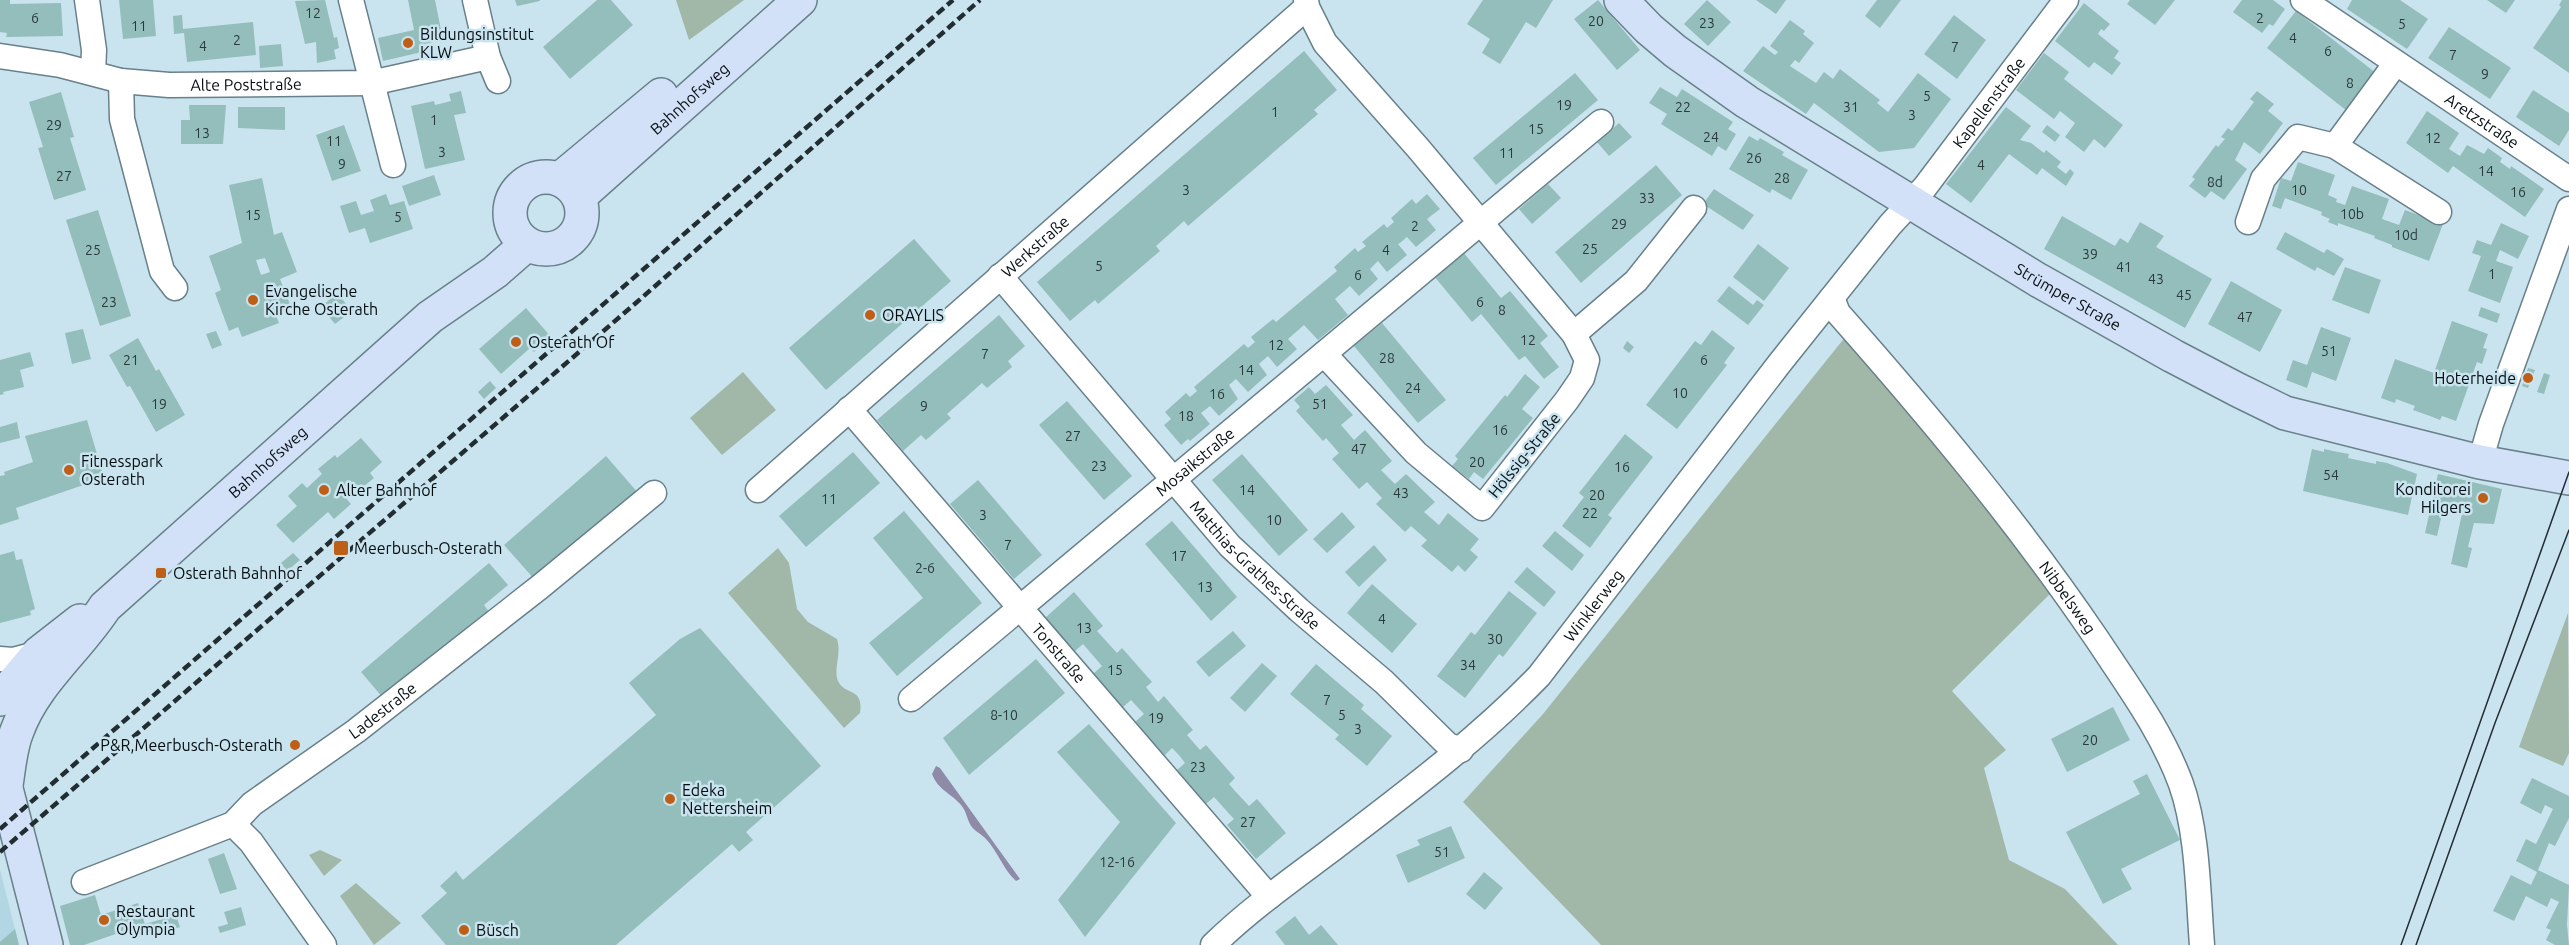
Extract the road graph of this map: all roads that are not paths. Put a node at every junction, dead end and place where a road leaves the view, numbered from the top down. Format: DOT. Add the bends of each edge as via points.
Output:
graph roads {
  1 [pos="87,0"];
  2 [pos="351,0"];
  3 [pos="475,0"];
  4 [pos="784,0"];
  5 [pos="800,0"];
  6 [pos="1621,0"];
  7 [pos="2066,0"];
  8 [pos="2303,0"];
  9 [pos="1307,4"];
  10 [pos="0,56"];
  11 [pos="488,57"];
  12 [pos="2396,63"];
  13 [pos="93,74"];
  14 [pos="121,81"];
  15 [pos="498,81"];
  16 [pos="371,83"];
  17 [pos="1602,122"];
  18 [pos="2335,146"];
  19 [pos="393,165"];
  20 [pos="2569,179"];
  21 [pos="570,188"];
  22 [pos="1910,203"];
  23 [pos="1694,208"];
  24 [pos="2569,209"];
  25 [pos="2439,212"];
  26 [pos="2248,222"];
  27 [pos="1480,224"];
  28 [pos="520,235"];
  29 [pos="1000,276"];
  30 [pos="175,288"];
  31 [pos="1832,298"];
  32 [pos="1574,334"];
  33 [pos="1324,354"];
  34 [pos="849,409"];
  35 [pos="2480,462"];
  36 [pos="2569,478"];
  37 [pos="1174,479"];
  38 [pos="758,490"];
  39 [pos="654,493"];
  40 [pos="105,607"];
  41 [pos="1022,609"];
  42 [pos="39,653"];
  43 [pos="0,660"];
  44 [pos="911,699"];
  45 [pos="10,704"];
  46 [pos="1461,750"];
  47 [pos="2,779"];
  48 [pos="233,824"];
  49 [pos="84,882"];
  50 [pos="1269,897"];
  51 [pos="46,945"];
  52 [pos="324,945"];
  53 [pos="1212,945"];
  54 [pos="2202,945"];
  1 -- 13 [label="street"];
  2 -- 16 [label="street"];
  3 -- 11 [label="street"];
  4 -- 21 [label="main road, Bahnhofsweg" via="697,65"];
  5 -- 21 [label="main road, Bahnhofsweg"];
  6 -- 22 [label="main road, Strümper Straße" via="1675,51 1747,102"];
  7 -- 22 [label="street, Kapellenstraße"];
  8 -- 12 [label="street, Aretzstraße"];
  9 -- 27 [label="street, Hölssig-Straße" via="1325,44"];
  9 -- 29 [label="street, Werkstraße"];
  10 -- 13 [label="street, Alte Poststraße"];
  11 -- 15 [label="street"];
  11 -- 16 [label="street, Alte Poststraße"];
  12 -- 18 [label="street"];
  12 -- 20 [label="street, Aretzstraße"];
  13 -- 14 [label="street, Alte Poststraße"];
  14 -- 16 [label="street, Alte Poststraße" via="169,85"];
  14 -- 30 [label="street" via="122,119 162,271"];
  16 -- 19 [label="street"];
  17 -- 27 [label="street"];
  18 -- 25 [label="street"];
  18 -- 26 [label="street" via="2298,137 2263,179"];
  21 -- 28 [label="main road" via="549,176 537,177 517,191 510,214"];
  21 -- 28 [label="main road" via="583,213 579,230 568,242 551,249 534,248"];
  22 -- 31 [label="street, Winklerweg"];
  22 -- 35 [label="main road, Strümper Straße" via="2138,337 2285,413"];
  23 -- 32 [label="street" via="1636,281"];
  24 -- 35 [label="street"];
  27 -- 32 [label="street, Hölssig-Straße"];
  27 -- 33 [label="street, Mosaikstraße"];
  28 -- 40 [label="main road, Bahnhofsweg" via="480,255 430,317"];
  29 -- 34 [label="street, Werkstraße"];
  29 -- 37 [label="street, Matthias-Grathes-Straße"];
  31 -- 46 [label="street, Winklerweg" via="1539,676"];
  31 -- 54 [label="street, Nibbelsweg" via="1838,313 1999,503 2063,589 2154,724 2181,785 2193,836"];
  32 -- 33 [label="street, Hölssig-Straße" via="1587,360 1582,378 1482,508 1416,453"];
  33 -- 37 [label="street, Mosaikstraße"];
  34 -- 38 [label="street, Werkstraße"];
  34 -- 41 [label="street, Tonstraße"];
  35 -- 36 [label="main road, Strümper Straße"];
  37 -- 41 [label="street, Mosaikstraße"];
  37 -- 46 [label="street, Matthias-Grathes-Straße" via="1230,546 1384,682 1448,745"];
  39 -- 48 [label="street, Ladestraße" via="356,731 252,804"];
  40 -- 42 [label="main road, Bahnhofsweg" via="78,622"];
  40 -- 45 [label="main road, Bahnhofsweg" via="88,633"];
  41 -- 44 [label="street, Mosaikstraße"];
  41 -- 50 [label="street, Tonstraße"];
  42 -- 43 [label="street"];
  42 -- 45 [label="main road, Bahnhofsweg"];
  45 -- 47 [label="main road" via="13,743"];
  46 -- 50 [label="street, Winklerweg"];
  47 -- 51 [label="main road"];
  48 -- 49 [label="street, Ladestraße"];
  48 -- 52 [label="street"];
  50 -- 53 [label="street, Winklerweg"];
}
